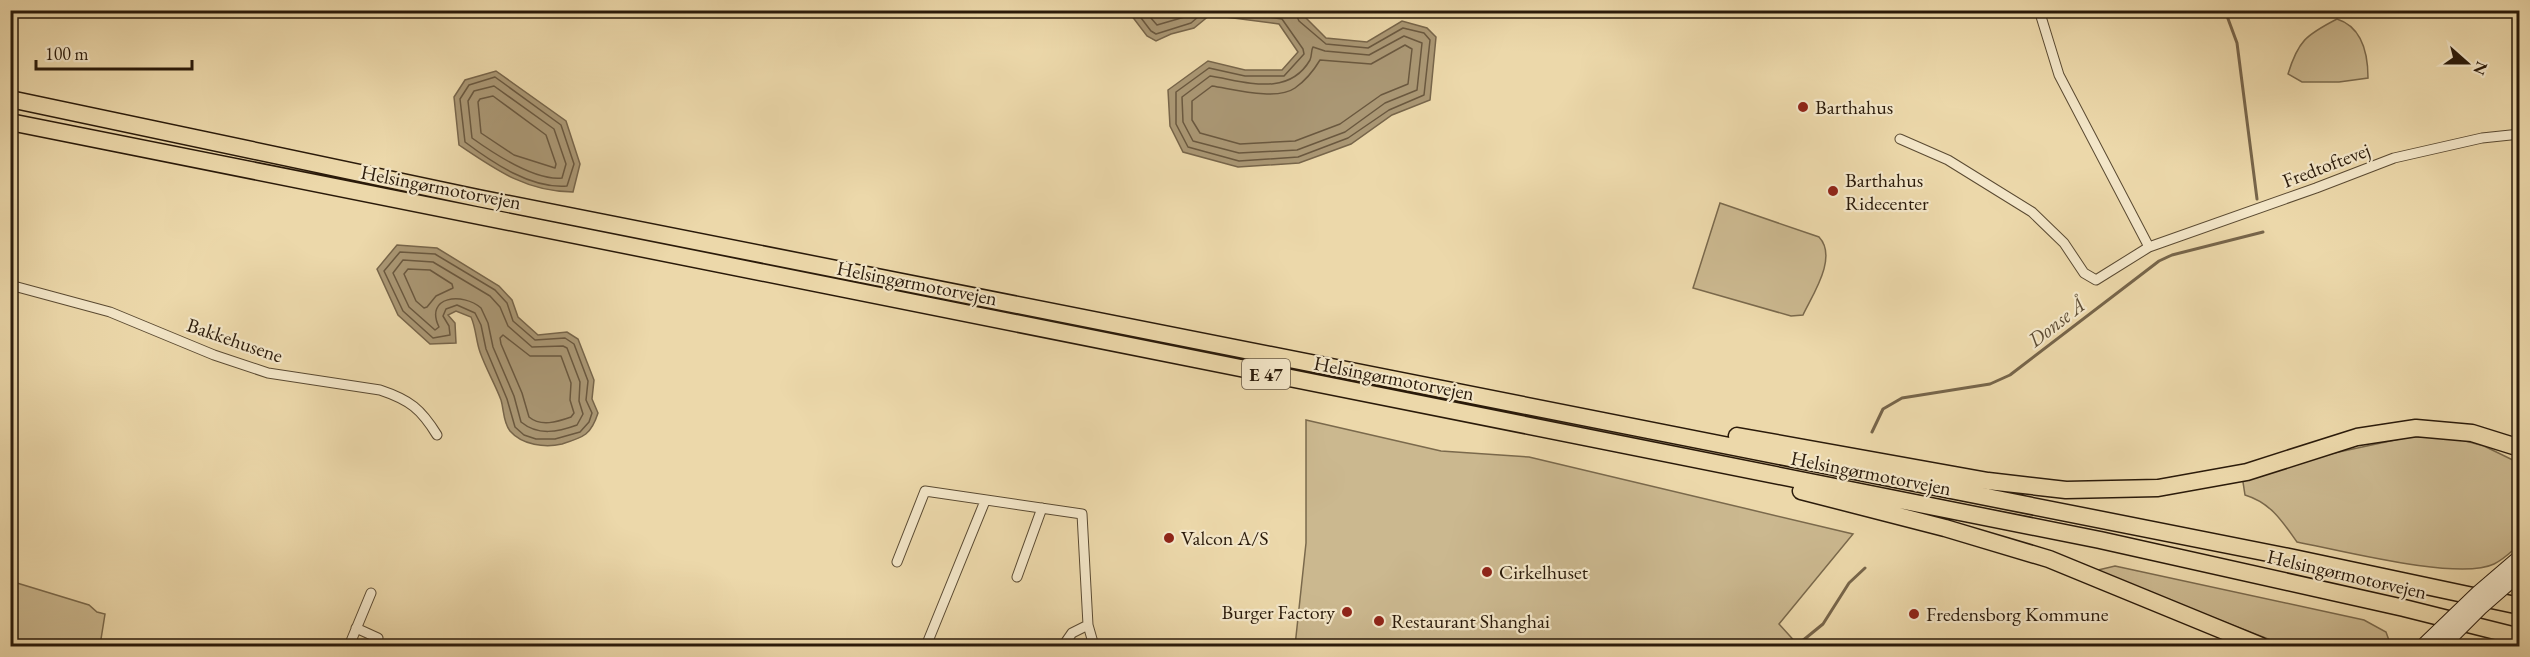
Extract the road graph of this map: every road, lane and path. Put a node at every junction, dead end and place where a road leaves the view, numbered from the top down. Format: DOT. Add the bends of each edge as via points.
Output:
graph roads {
  1 [pos="2039,10"];
  2 [pos="10,99"];
  3 [pos="10,122"];
  4 [pos="2520,134"];
  5 [pos="1900,139"];
  6 [pos="2149,247"];
  7 [pos="10,285"];
  8 [pos="1657,432"];
  9 [pos="437,435"];
  10 [pos="2520,448"];
  11 [pos="1720,464"];
  12 [pos="985,501"];
  13 [pos="1041,508"];
  14 [pos="2520,557"];
  15 [pos="897,562"];
  16 [pos="2520,573"];
  17 [pos="1017,577"];
  18 [pos="371,593"];
  19 [pos="2520,606"];
  20 [pos="1088,625"];
  21 [pos="356,628"];
  22 [pos="2520,637"];
  23 [pos="378,638"];
  24 [pos="349,646"];
  25 [pos="926,646"];
  26 [pos="1063,646"];
  27 [pos="1094,646"];
  28 [pos="2261,646"];
  29 [pos="2423,646"];
  30 [pos="2442,646"];
  1 -- 6 [label="street" via="2058,75"];
  2 -- 8 [label="highway, Helsingørmotorvejen / E 47" via="490,200"];
  3 -- 11 [label="highway, Helsingørmotorvejen / E 47"];
  4 -- 6 [label="street, Fredtoftevej" via="2482,138 2394,158"];
  5 -- 6 [label="street, Fredtoftevej" via="1948,160 2032,212 2064,243 2084,273 2097,280"];
  7 -- 9 [label="street, Bakkehusene" via="110,312 268,374 398,396 414,405"];
  8 -- 10 [label="highway" via="1732,435 1977,479 2066,490 2158,488 2247,472 2357,437 2416,428 2472,433"];
  8 -- 19 [label="highway, Helsingørmotorvejen / E 47" via="2283,555"];
  11 -- 22 [label="highway, Helsingørmotorvejen / E 47" via="2169,555"];
  11 -- 28 [label="highway" via="2049,559"];
  12 -- 13 [label="street"];
  12 -- 15 [label="street" via="925,491"];
  12 -- 25 [label="street"];
  13 -- 17 [label="street"];
  13 -- 20 [label="street" via="1082,514"];
  14 -- 29 [label="street, bridge"];
  16 -- 30 [label="street, bridge"];
  18 -- 21 [label="street"];
  20 -- 26 [label="street" via="1072,633"];
  20 -- 27 [label="street"];
  21 -- 23 [label="street"];
  21 -- 24 [label="street"];
}
